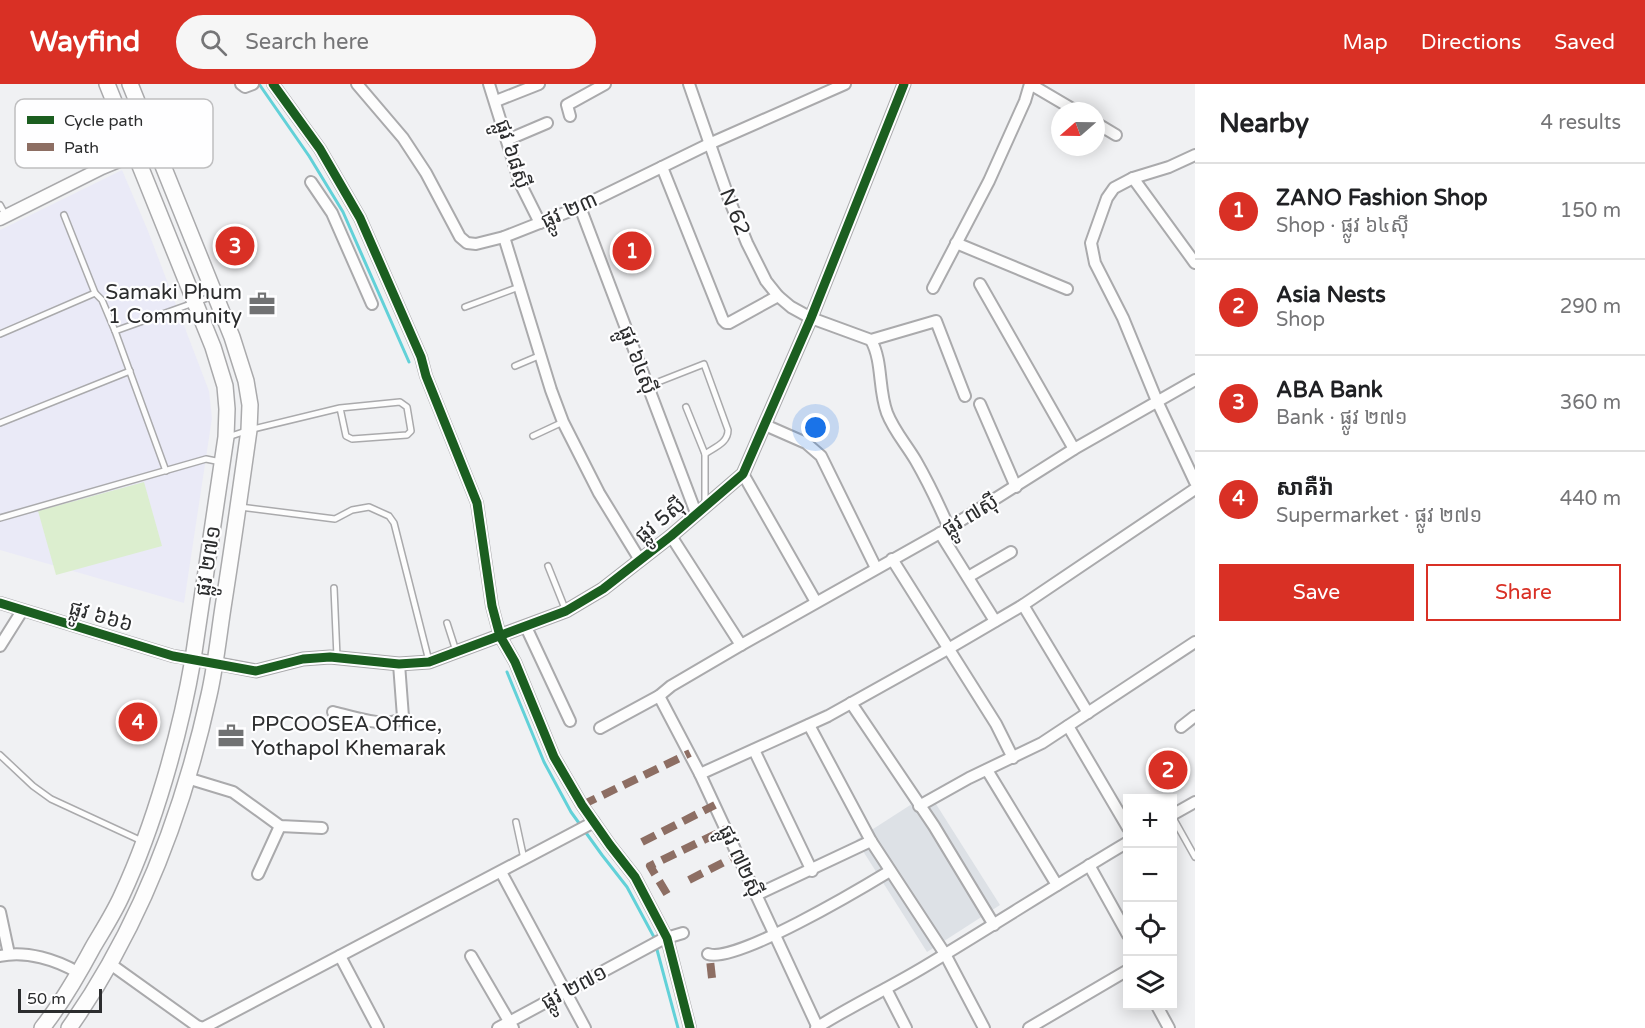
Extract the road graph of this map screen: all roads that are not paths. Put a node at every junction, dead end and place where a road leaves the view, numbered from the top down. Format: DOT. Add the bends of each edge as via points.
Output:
graph roads {
  1 [pos="107,84"];
  2 [pos="130,84"];
  3 [pos="273,84"];
  4 [pos="357,84"];
  5 [pos="489,84"];
  6 [pos="539,84"];
  7 [pos="605,84"];
  8 [pos="689,84"];
  9 [pos="845,84"];
  10 [pos="904,84"];
  11 [pos="1030,84"];
  12 [pos="113,99"];
  13 [pos="136,99"];
  14 [pos="496,101"];
  15 [pos="1061,102"];
  16 [pos="570,116"];
  17 [pos="547,123"];
  18 [pos="1105,128"];
  19 [pos="1116,135"];
  20 [pos="507,140"];
  21 [pos="709,144"];
  22 [pos="1195,155"];
  23 [pos="662,167"];
  24 [pos="102,168"];
  25 [pos="140,168"];
  26 [pos="164,168"];
  27 [pos="1133,178"];
  28 [pos="311,182"];
  29 [pos="346,201"];
  30 [pos="580,207"];
  31 [pos="332,209"];
  32 [pos="2,214"];
  33 [pos="64,215"];
  34 [pos="540,223"];
  35 [pos="504,237"];
  36 [pos="956,243"];
  37 [pos="1195,263"];
  38 [pos="980,284"];
  39 [pos="519,287"];
  40 [pos="933,288"];
  41 [pos="1068,289"];
  42 [pos="95,293"];
  43 [pos="215,296"];
  44 [pos="778,296"];
  45 [pos="195,303"];
  46 [pos="372,304"];
  47 [pos="465,307"];
  48 [pos="811,318"];
  49 [pos="115,331"];
  50 [pos="0,334"];
  51 [pos="871,340"];
  52 [pos="541,355"];
  53 [pos="515,366"];
  54 [pos="130,371"];
  55 [pos="1195,380"];
  56 [pos="648,386"];
  57 [pos="965,396"];
  58 [pos="1157,401"];
  59 [pos="980,405"];
  60 [pos="686,407"];
  61 [pos="339,408"];
  62 [pos="563,422"];
  63 [pos="0,423"];
  64 [pos="765,425"];
  65 [pos="249,430"];
  66 [pos="533,436"];
  67 [pos="226,437"];
  68 [pos="1074,449"];
  69 [pos="705,454"];
  70 [pos="224,463"];
  71 [pos="166,471"];
  72 [pos="743,474"];
  73 [pos="1195,482"];
  74 [pos="1016,487"];
  75 [pos="1195,489"];
  76 [pos="238,506"];
  77 [pos="701,510"];
  78 [pos="0,518"];
  79 [pos="945,530"];
  80 [pos="671,536"];
  81 [pos="1011,552"];
  82 [pos="892,559"];
  83 [pos="640,560"];
  84 [pos="548,566"];
  85 [pos="876,568"];
  86 [pos="968,577"];
  87 [pos="334,588"];
  88 [pos="816,602"];
  89 [pos="0,603"];
  90 [pos="1023,604"];
  91 [pos="22,611"];
  92 [pos="566,611"];
  93 [pos="996,621"];
  94 [pos="447,623"];
  95 [pos="526,627"];
  96 [pos="501,636"];
  97 [pos="1195,642"];
  98 [pos="741,645"];
  99 [pos="0,646"];
  100 [pos="948,649"];
  101 [pos="457,653"];
  102 [pos="337,658"];
  103 [pos="193,659"];
  104 [pos="429,662"];
  105 [pos="215,664"];
  106 [pos="399,664"];
  107 [pos="659,696"];
  108 [pos="851,702"];
  109 [pos="333,712"];
  110 [pos="1088,713"];
  111 [pos="1195,716"];
  112 [pos="570,722"];
  113 [pos="809,724"];
  114 [pos="1068,726"];
  115 [pos="1181,727"];
  116 [pos="600,728"];
  117 [pos="754,750"];
  118 [pos="0,755"];
  119 [pos="1013,758"];
  120 [pos="987,770"];
  121 [pos="700,774"];
  122 [pos="187,778"];
  123 [pos="1195,802"];
  124 [pos="919,806"];
  125 [pos="1177,813"];
  126 [pos="1123,820"];
  127 [pos="516,822"];
  128 [pos="1177,823"];
  129 [pos="280,826"];
  130 [pos="587,827"];
  131 [pos="322,828"];
  132 [pos="871,841"];
  133 [pos="144,842"];
  134 [pos="1123,845"];
  135 [pos="1195,857"];
  136 [pos="524,860"];
  137 [pos="1089,865"];
  138 [pos="812,870"];
  139 [pos="890,871"];
  140 [pos="501,872"];
  141 [pos="258,874"];
  142 [pos="1056,885"];
  143 [pos="756,895"];
  144 [pos="0,912"];
  145 [pos="994,925"];
  146 [pos="1123,926"];
  147 [pos="683,933"];
  148 [pos="774,935"];
  149 [pos="665,939"];
  150 [pos="708,954"];
  151 [pos="945,954"];
  152 [pos="5,955"];
  153 [pos="340,956"];
  154 [pos="471,956"];
  155 [pos="109,963"];
  156 [pos="79,973"];
  157 [pos="1123,973"];
  158 [pos="886,989"];
  159 [pos="565,992"];
  160 [pos="1159,1010"];
  161 [pos="512,1025"];
  162 [pos="1164,1026"];
  163 [pos="42,1028"];
  164 [pos="69,1028"];
  165 [pos="378,1028"];
  166 [pos="498,1028"];
  167 [pos="585,1028"];
  168 [pos="690,1028"];
  169 [pos="817,1028"];
  170 [pos="906,1028"];
  171 [pos="984,1028"];
  172 [pos="1029,1028"];
  1 -- 12 [label="main road, ផ្លូវ ២៧១"];
  2 -- 13 [label="main road, ផ្លូវ ២៧១"];
  3 -- 29 [label="street" via="320,149"];
  4 -- 35 [label="street, ផ្លូវ ២៣" via="403,138 460,237 476,244"];
  5 -- 14 [label="street, ផ្លូវ ៦៨ស៊ី"];
  6 -- 14 [label="street"];
  7 -- 16 [label="street" via="567,105"];
  8 -- 21 [label="street, N 62"];
  9 -- 21 [label="street, ផ្លូវ ២៣"];
  10 -- 48 [label="street, ផ្លូវ 5ស៊ី"];
  11 -- 15 [label="street"];
  11 -- 36 [label="street" via="989,181"];
  14 -- 20 [label="street, ផ្លូវ ៦៨ស៊ី"];
  17 -- 20 [label="street"];
  18 -- 19 [label="street"];
  20 -- 34 [label="street, ផ្លូវ ៦៨ស៊ី" via="520,183"];
  21 -- 23 [label="street, ផ្លូវ ២៣"];
  21 -- 44 [label="street, N 62" via="747,243"];
  22 -- 27 [label="street"];
  23 -- 30 [label="street, ផ្លូវ ២៣"];
  23 -- 44 [label="street" via="723,320 729,323"];
  24 -- 32 [label="street"];
  25 -- 45 [label="main road, ផ្លូវ ២៧១"];
  26 -- 43 [label="main road, ផ្លូវ ២៧១"];
  27 -- 37 [label="street"];
  27 -- 58 [label="street" via="1114,188 1107,198 1090,243 1095,263 1123,318"];
  28 -- 31 [label="street"];
  29 -- 31 [label="street"];
  29 -- 96 [label="street" via="360,218 421,357 477,503 492,606"];
  30 -- 34 [label="street, ផ្លូវ ២៣"];
  30 -- 56 [label="street, ផ្លូវ ៦៤ស៊ី"];
  31 -- 46 [label="street"];
  33 -- 42 [label="lane"];
  34 -- 35 [label="street, ផ្លូវ ២៣"];
  35 -- 39 [label="street"];
  36 -- 40 [label="street"];
  36 -- 41 [label="street"];
  38 -- 68 [label="street"];
  39 -- 47 [label="lane"];
  39 -- 52 [label="street"];
  42 -- 49 [label="lane"];
  42 -- 50 [label="lane"];
  43 -- 45 [label="lane"];
  43 -- 65 [label="main road, ផ្លូវ ២៧១" via="246,381"];
  44 -- 48 [label="street, N 62"];
  45 -- 49 [label="lane"];
  45 -- 67 [label="main road, ផ្លូវ ២៧១" via="225,386"];
  48 -- 51 [label="street, N 62"];
  48 -- 64 [label="street, ផ្លូវ 5ស៊ី"];
  49 -- 54 [label="lane"];
  51 -- 57 [label="street" via="936,321"];
  51 -- 79 [label="street" via="886,410 932,491"];
  52 -- 53 [label="lane"];
  52 -- 62 [label="street"];
  54 -- 63 [label="lane"];
  54 -- 71 [label="lane"];
  55 -- 58 [label="street, ផ្លូវ ៧ស៊ី"];
  56 -- 69 [label="lane" via="704,364 728,430 725,441"];
  56 -- 77 [label="street, ផ្លូវ ៦៤ស៊ី"];
  58 -- 68 [label="street, ផ្លូវ ៧ស៊ី"];
  58 -- 73 [label="street"];
  59 -- 74 [label="street"];
  60 -- 69 [label="lane"];
  61 -- 61 [label="lane" via="346,436 352,439 407,435 411,431 406,407 400,402"];
  61 -- 65 [label="lane"];
  62 -- 66 [label="lane"];
  62 -- 83 [label="street" via="599,493"];
  64 -- 72 [label="street, ផ្លូវ 5ស៊ី"];
  64 -- 85 [label="street" via="806,443 821,456"];
  65 -- 67 [label="lane"];
  65 -- 76 [label="main road, ផ្លូវ ២៧១"];
  67 -- 70 [label="main road, ផ្លូវ ២៧១"];
  68 -- 74 [label="street, ផ្លូវ ៧ស៊ី"];
  69 -- 77 [label="lane"];
  70 -- 71 [label="lane" via="206,459"];
  70 -- 103 [label="main road, ផ្លូវ ២៧១"];
  71 -- 78 [label="lane"];
  72 -- 77 [label="street, ផ្លូវ 5ស៊ី"];
  72 -- 88 [label="street"];
  74 -- 79 [label="street, ផ្លូវ ៧ស៊ី"];
  75 -- 90 [label="street"];
  76 -- 104 [label="lane" via="334,519 369,507 389,516"];
  76 -- 105 [label="main road, ផ្លូវ ២៧១"];
  77 -- 80 [label="street, ផ្លូវ 5ស៊ី"];
  79 -- 82 [label="street, ផ្លូវ ៧ស៊ី"];
  79 -- 86 [label="street"];
  80 -- 83 [label="street, ផ្លូវ 5ស៊ី"];
  80 -- 98 [label="street"];
  81 -- 86 [label="street"];
  82 -- 85 [label="street, ផ្លូវ ៧ស៊ី"];
  82 -- 100 [label="street"];
  83 -- 92 [label="street, ផ្លូវ 5ស៊ី" via="603,590"];
  84 -- 92 [label="lane"];
  85 -- 88 [label="street, ផ្លូវ ៧ស៊ី"];
  86 -- 93 [label="street"];
  87 -- 102 [label="lane"];
  88 -- 98 [label="street, ផ្លូវ ៧ស៊ី"];
  89 -- 91 [label="street, ផ្លូវ ៦៦៦"];
  90 -- 93 [label="street"];
  90 -- 110 [label="street"];
  91 -- 99 [label="street"];
  91 -- 103 [label="street, ផ្លូវ ៦៦៦"];
  92 -- 95 [label="street, ផ្លូវ 5ស៊ី"];
  93 -- 100 [label="street"];
  94 -- 101 [label="lane"];
  95 -- 96 [label="street, ផ្លូវ 5ស៊ី"];
  95 -- 112 [label="street"];
  96 -- 101 [label="street, ផ្លូវ 5ស៊ី"];
  96 -- 130 [label="street"];
  97 -- 110 [label="street"];
  98 -- 107 [label="street, ផ្លូវ ៧ស៊ី"];
  100 -- 108 [label="street"];
  100 -- 119 [label="street"];
  101 -- 104 [label="street, ផ្លូវ 5ស៊ី"];
  102 -- 105 [label="street, ផ្លូវ 5ស៊ី" via="303,659 256,671"];
  102 -- 106 [label="street, ផ្លូវ 5ស៊ី"];
  103 -- 105 [label="street, ផ្លូវ 5ស៊ី"];
  103 -- 133 [label="main road, ផ្លូវ ២៧១" via="188,691"];
  104 -- 106 [label="street, ផ្លូវ 5ស៊ី"];
  105 -- 122 [label="main road, ផ្លូវ ២៧១"];
  106 -- 109 [label="street" via="403,717 398,722"];
  107 -- 116 [label="street, ផ្លូវ ៧ស៊ី"];
  107 -- 121 [label="street, ផ្លូវ ៧២ស៊ី"];
  108 -- 113 [label="street"];
  108 -- 124 [label="street"];
  110 -- 114 [label="street"];
  111 -- 115 [label="street"];
  113 -- 117 [label="street"];
  113 -- 132 [label="street"];
  114 -- 119 [label="street"];
  114 -- 126 [label="street"];
  117 -- 121 [label="street"];
  117 -- 138 [label="street"];
  118 -- 133 [label="lane" via="51,799"];
  119 -- 120 [label="street"];
  120 -- 124 [label="street"];
  120 -- 142 [label="street"];
  121 -- 143 [label="street, ផ្លូវ ៧២ស៊ី"];
  122 -- 129 [label="street" via="233,792"];
  122 -- 155 [label="main road, ផ្លូវ ២៧១" via="159,862"];
  123 -- 125 [label="street"];
  124 -- 145 [label="street"];
  127 -- 136 [label="lane"];
  128 -- 135 [label="lane"];
  129 -- 131 [label="street"];
  129 -- 141 [label="street"];
  130 -- 136 [label="street"];
  130 -- 149 [label="street" via="635,877"];
  132 -- 138 [label="street"];
  132 -- 139 [label="street"];
  133 -- 156 [label="main road, ផ្លូវ ២៧១" via="122,896"];
  134 -- 137 [label="street"];
  136 -- 140 [label="street"];
  137 -- 142 [label="street"];
  137 -- 146 [label="street"];
  138 -- 143 [label="street"];
  139 -- 148 [label="street"];
  139 -- 151 [label="street"];
  140 -- 153 [label="street"];
  140 -- 159 [label="street"];
  142 -- 145 [label="street"];
  143 -- 148 [label="street, ផ្លូវ ៧២ស៊ី"];
  144 -- 152 [label="street"];
  145 -- 151 [label="street"];
  147 -- 149 [label="street, ផ្លូវ ២៧១"];
  148 -- 150 [label="street" via="720,955"];
  148 -- 169 [label="street, ផ្លូវ ៧២ស៊ី"];
  149 -- 159 [label="street, ផ្លូវ ២៧១"];
  149 -- 168 [label="street"];
  151 -- 158 [label="street"];
  151 -- 171 [label="street"];
  152 -- 156 [label="street" via="60,962"];
  153 -- 155 [label="street" via="203,1028"];
  153 -- 165 [label="street"];
  154 -- 161 [label="street"];
  155 -- 164 [label="main road, ផ្លូវ ២៧១"];
  156 -- 163 [label="main road, ផ្លូវ ២៧១"];
  157 -- 172 [label="street"];
  158 -- 169 [label="street"];
  158 -- 170 [label="street"];
  159 -- 161 [label="street, ផ្លូវ ២៧១"];
  159 -- 167 [label="street"];
  160 -- 162 [label="street"];
  161 -- 166 [label="street, ផ្លូវ ២៧១"];
}
